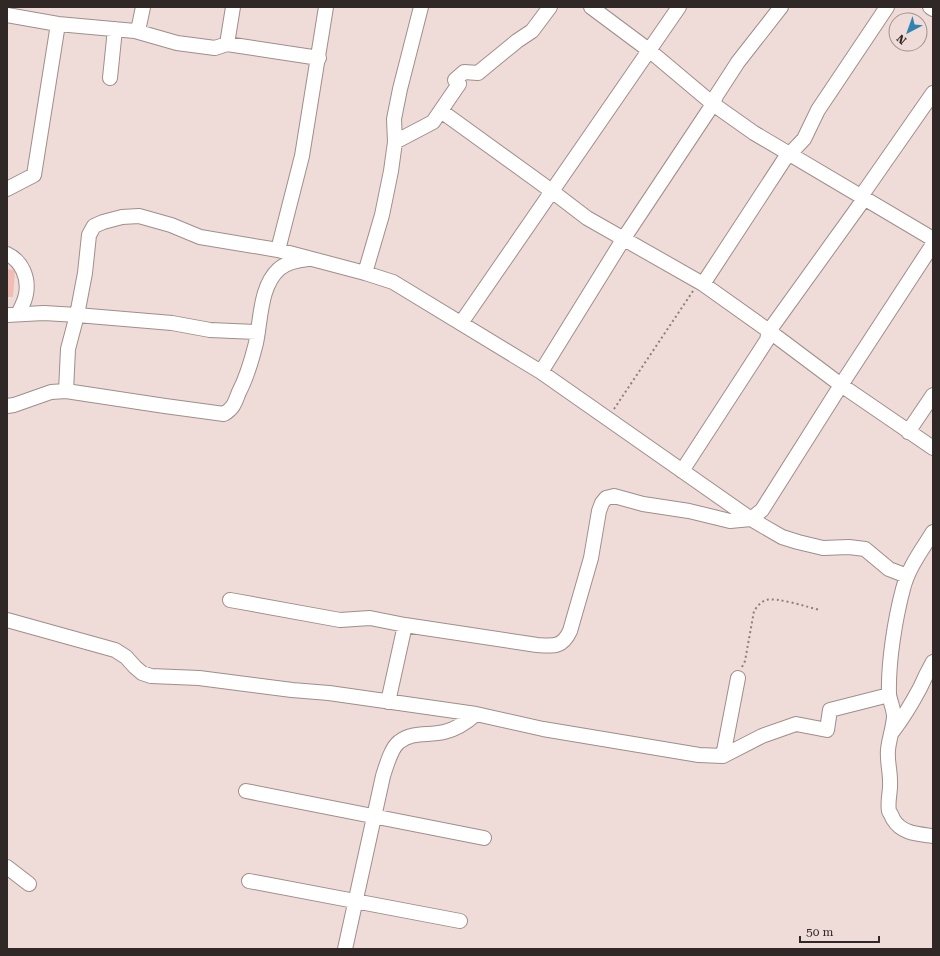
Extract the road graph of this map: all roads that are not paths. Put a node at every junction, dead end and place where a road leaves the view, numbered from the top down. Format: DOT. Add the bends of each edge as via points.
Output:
graph roads {
  1 [pos="143,7"];
  2 [pos="233,7"];
  3 [pos="326,7"];
  4 [pos="422,7"];
  5 [pos="550,7"];
  6 [pos="591,7"];
  7 [pos="679,7"];
  8 [pos="780,7"];
  9 [pos="887,7"];
  10 [pos="930,7"];
  11 [pos="933,9"];
  12 [pos="7,15"];
  13 [pos="58,24"];
  14 [pos="115,29"];
  15 [pos="138,32"];
  16 [pos="227,44"];
  17 [pos="650,51"];
  18 [pos="319,58"];
  19 [pos="110,78"];
  20 [pos="933,93"];
  21 [pos="713,104"];
  22 [pos="441,111"];
  23 [pos="395,142"];
  24 [pos="790,153"];
  25 [pos="7,189"];
  26 [pos="553,192"];
  27 [pos="864,199"];
  28 [pos="624,238"];
  29 [pos="933,239"];
  30 [pos="933,244"];
  31 [pos="278,250"];
  32 [pos="7,254"];
  33 [pos="312,258"];
  34 [pos="365,272"];
  35 [pos="701,283"];
  36 [pos="12,314"];
  37 [pos="77,315"];
  38 [pos="461,324"];
  39 [pos="770,331"];
  40 [pos="258,332"];
  41 [pos="541,372"];
  42 [pos="841,385"];
  43 [pos="66,391"];
  44 [pos="933,395"];
  45 [pos="7,406"];
  46 [pos="908,432"];
  47 [pos="933,448"];
  48 [pos="682,471"];
  49 [pos="751,519"];
  50 [pos="933,532"];
  51 [pos="907,576"];
  52 [pos="230,600"];
  53 [pos="7,620"];
  54 [pos="405,625"];
  55 [pos="933,662"];
  56 [pos="738,678"];
  57 [pos="889,695"];
  58 [pos="388,702"];
  59 [pos="476,714"];
  60 [pos="892,733"];
  61 [pos="723,756"];
  62 [pos="246,791"];
  63 [pos="374,816"];
  64 [pos="933,836"];
  65 [pos="484,838"];
  66 [pos="7,867"];
  67 [pos="249,881"];
  68 [pos="29,884"];
  69 [pos="355,902"];
  70 [pos="460,921"];
  71 [pos="344,949"];
  1 -- 15 [label="street"];
  2 -- 16 [label="street"];
  3 -- 18 [label="street"];
  4 -- 23 [label="street" via="394,119"];
  5 -- 22 [label="street" via="532,31 478,73 464,72 455,80 459,84"];
  6 -- 17 [label="street"];
  7 -- 17 [label="street"];
  8 -- 21 [label="street" via="738,62"];
  9 -- 24 [label="street" via="818,110 804,139"];
  10 -- 11 [label="street"];
  12 -- 13 [label="street"];
  13 -- 14 [label="street"];
  13 -- 25 [label="street" via="34,175"];
  14 -- 15 [label="street"];
  14 -- 19 [label="street"];
  15 -- 16 [label="street" via="177,43 214,48"];
  16 -- 18 [label="street"];
  17 -- 21 [label="street"];
  17 -- 26 [label="street"];
  18 -- 31 [label="street" via="302,156"];
  20 -- 27 [label="street" via="864,192"];
  21 -- 24 [label="street" via="754,133"];
  21 -- 28 [label="street"];
  22 -- 23 [label="street" via="433,122"];
  22 -- 26 [label="street"];
  23 -- 34 [label="street" via="382,215"];
  24 -- 27 [label="street"];
  24 -- 35 [label="street"];
  26 -- 28 [label="street" via="587,218"];
  26 -- 38 [label="street"];
  27 -- 29 [label="street"];
  27 -- 39 [label="street"];
  28 -- 35 [label="street"];
  28 -- 41 [label="street"];
  30 -- 42 [label="street"];
  31 -- 33 [label="street"];
  31 -- 37 [label="street" via="200,237 140,216 103,222 94,226 89,235"];
  32 -- 36 [label="street" via="18,261 27,280 26,294"];
  33 -- 34 [label="street"];
  33 -- 40 [label="street" via="288,263 273,276 266,293"];
  34 -- 38 [label="street" via="393,282"];
  35 -- 39 [label="street"];
  36 -- 37 [label="street"];
  37 -- 40 [label="street" via="172,323 210,330"];
  37 -- 43 [label="street" via="68,350"];
  38 -- 41 [label="street"];
  39 -- 42 [label="street"];
  39 -- 48 [label="street" via="767,340"];
  40 -- 43 [label="street" via="244,384 235,403 224,414"];
  41 -- 48 [label="street"];
  42 -- 46 [label="street"];
  42 -- 49 [label="street" via="762,510"];
  43 -- 45 [label="street" via="51,392"];
  44 -- 46 [label="street"];
  46 -- 47 [label="street"];
  48 -- 49 [label="street"];
  49 -- 51 [label="street" via="782,537 798,542 823,548 865,549 889,569"];
  49 -- 54 [label="street" via="730,521 614,496 606,498 599,511 590,558 570,631 567,638 556,646"];
  50 -- 51 [label="street"];
  51 -- 57 [label="street" via="890,661"];
  52 -- 54 [label="street" via="340,620 370,618"];
  53 -- 58 [label="street" via="116,650 142,673 152,676 199,678"];
  54 -- 58 [label="street"];
  55 -- 60 [label="street" via="906,713"];
  56 -- 61 [label="street"];
  57 -- 60 [label="street" via="893,713"];
  57 -- 61 [label="street" via="830,710 827,730 796,724 762,736"];
  58 -- 59 [label="street"];
  59 -- 61 [label="street" via="582,736 699,755"];
  59 -- 63 [label="street" via="455,729 443,733 410,736 398,743 383,776"];
  60 -- 64 [label="street" via="888,750 889,811 899,827 906,831"];
  62 -- 63 [label="street"];
  63 -- 65 [label="street"];
  63 -- 69 [label="street"];
  66 -- 68 [label="street"];
  67 -- 69 [label="street"];
  69 -- 70 [label="street"];
  69 -- 71 [label="street"];
}
